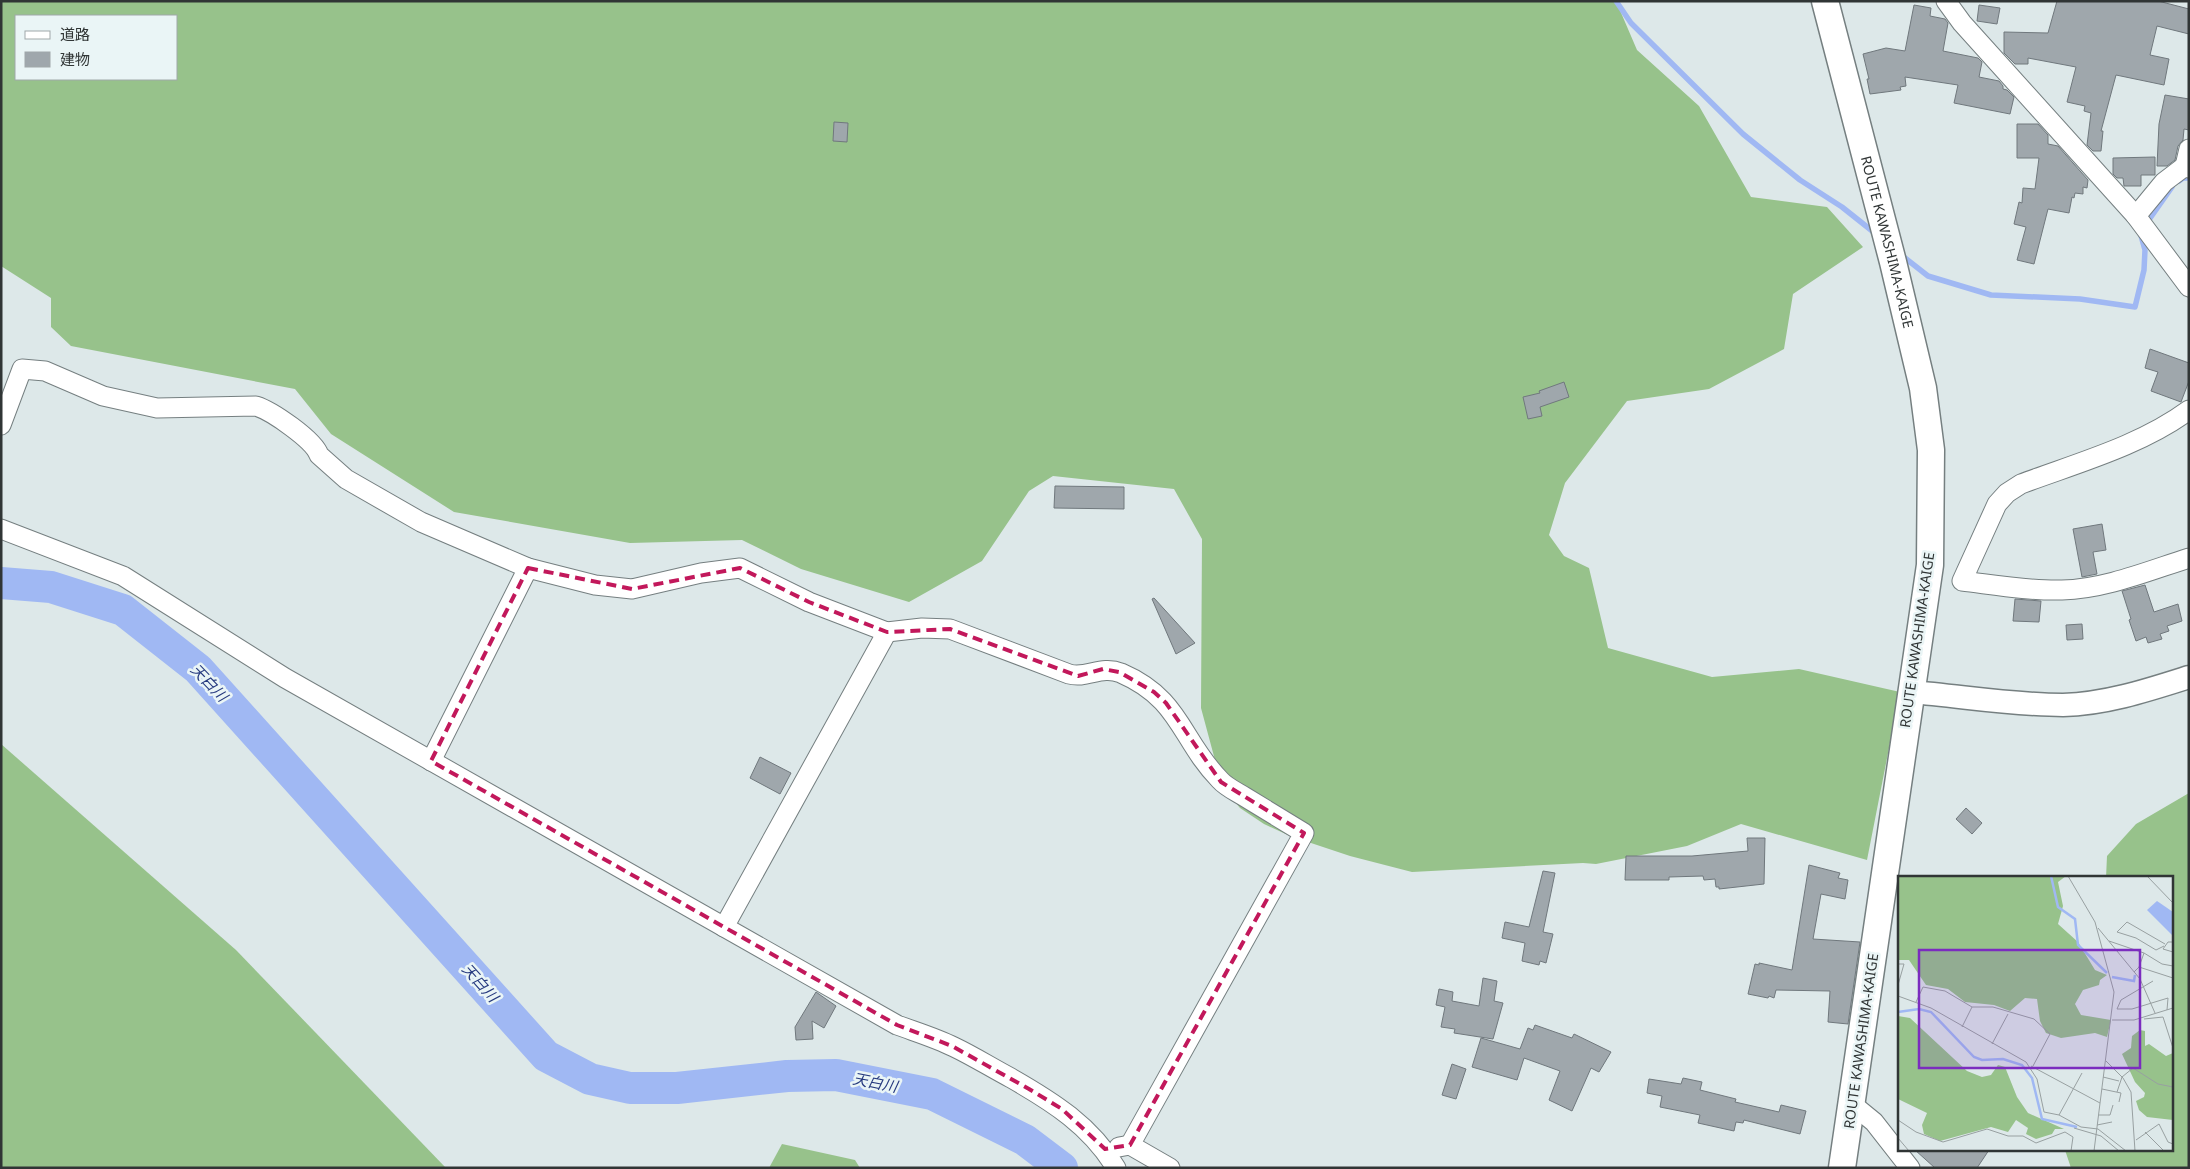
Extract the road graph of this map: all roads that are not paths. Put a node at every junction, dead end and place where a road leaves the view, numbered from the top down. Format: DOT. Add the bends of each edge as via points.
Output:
graph roads {
  1 [pos="1825,1"];
  2 [pos="1946,1"];
  3 [pos="2187,161"];
  4 [pos="2136,216"];
  5 [pos="2189,288"];
  6 [pos="2189,410"];
  7 [pos="1,425"];
  8 [pos="1,529"];
  9 [pos="2189,558"];
  10 [pos="528,568"];
  11 [pos="887,632"];
  12 [pos="2189,677"];
  13 [pos="1911,692"];
  14 [pos="431,761"];
  15 [pos="724,927"];
  16 [pos="1852,1104"];
  17 [pos="1130,1145"];
  18 [pos="1105,1149"];
  19 [pos="1116,1168"];
  20 [pos="1170,1168"];
  21 [pos="1842,1168"];
  22 [pos="1910,1168"];
  1 -- 13 [label="main road, ROUTE KAWASHIMA-KAIGE" via="1924,388 1931,450 1930,565"];
  2 -- 4 [label="street" via="1962,23"];
  3 -- 4 [label="street" via="2164,182"];
  4 -- 5 [label="street"];
  6 -- 9 [label="street" via="2138,439 2021,484 2007,493 1997,504 1962,581 2063,590 2113,582"];
  7 -- 10 [label="street" via="22,370 45,371 103,396 157,408 256,406 296,431 346,479 421,522"];
  8 -- 14 [label="street" via="123,576 238,650"];
  10 -- 11 [label="street" via="596,585 632,590 709,571 740,568 809,602"];
  10 -- 14 [label="street"];
  11 -- 15 [label="street"];
  11 -- 17 [label="street" via="950,629 1078,676 1103,669 1119,672 1154,692 1166,703 1221,782 1304,833"];
  12 -- 13 [label="street" via="2131,695 2064,704"];
  13 -- 16 [label="main road, ROUTE KAWASHIMA-KAIGE"];
  14 -- 15 [label="street"];
  15 -- 18 [label="street" via="897,1025 962,1051 1029,1089 1062,1109"];
  16 -- 21 [label="main road, ROUTE KAWASHIMA-KAIGE"];
  16 -- 22 [label="street" via="1874,1122"];
  17 -- 18 [label="street"];
  17 -- 20 [label="street"];
  18 -- 19 [label="street"];
}
